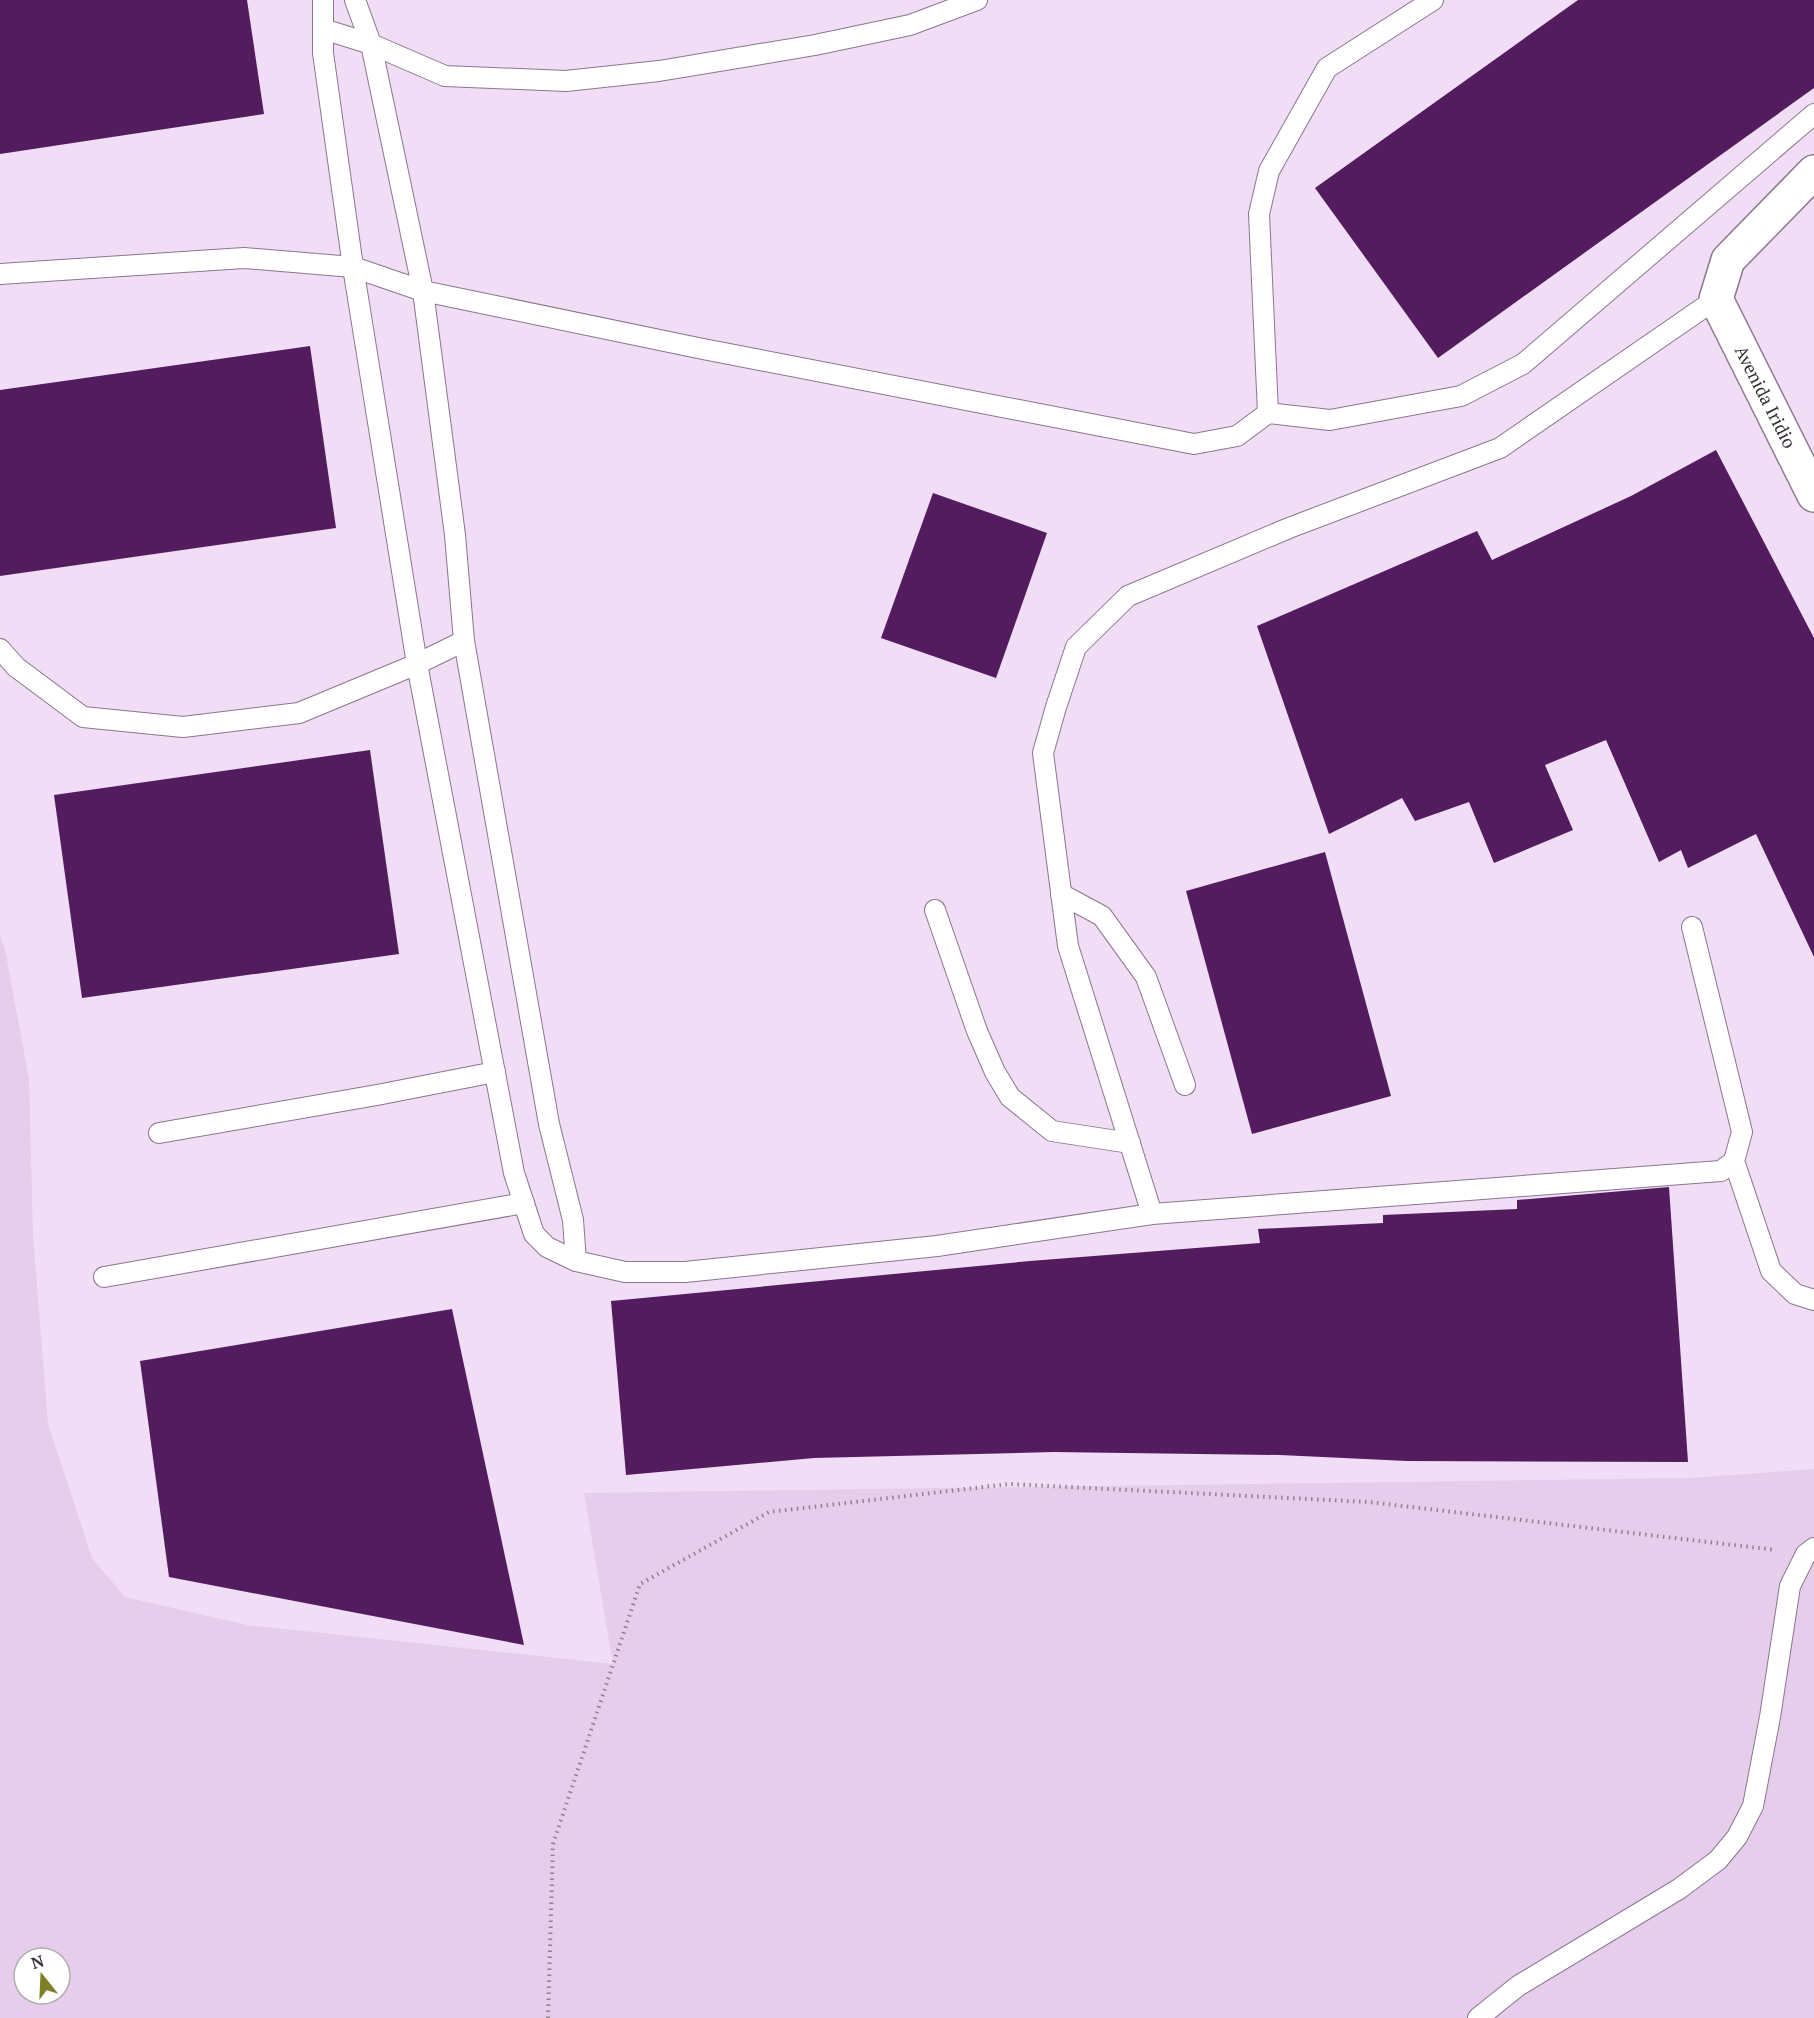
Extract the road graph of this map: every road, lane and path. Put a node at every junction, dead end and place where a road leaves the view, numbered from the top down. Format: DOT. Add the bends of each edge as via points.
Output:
graph roads {
  1 [pos="323,0"];
  2 [pos="355,0"];
  3 [pos="977,0"];
  4 [pos="1433,0"];
  5 [pos="323,29"];
  6 [pos="371,44"];
  7 [pos="1814,114"];
  8 [pos="1814,171"];
  9 [pos="353,267"];
  10 [pos="0,274"];
  11 [pos="423,291"];
  12 [pos="1716,299"];
  13 [pos="1268,413"];
  14 [pos="1814,495"];
  15 [pos="464,641"];
  16 [pos="0,649"];
  17 [pos="417,664"];
  18 [pos="1061,894"];
  19 [pos="935,910"];
  20 [pos="1692,927"];
  21 [pos="495,1072"];
  22 [pos="1185,1085"];
  23 [pos="159,1133"];
  24 [pos="1130,1143"];
  25 [pos="1734,1161"];
  26 [pos="524,1203"];
  27 [pos="1152,1214"];
  28 [pos="576,1261"];
  29 [pos="104,1278"];
  30 [pos="1814,1300"];
  31 [pos="1810,1551"];
  32 [pos="548,2018"];
  33 [pos="1478,2018"];
  1 -- 5 [label="lane"];
  2 -- 6 [label="lane"];
  3 -- 6 [label="lane" via="910,25 815,45 659,71 566,81 445,76"];
  4 -- 13 [label="lane" via="1327,68 1269,171 1259,214"];
  5 -- 6 [label="lane"];
  5 -- 9 [label="lane"];
  6 -- 11 [label="lane"];
  7 -- 13 [label="lane" via="1523,364 1461,396 1330,420"];
  8 -- 12 [label="street" via="1728,260"];
  9 -- 10 [label="lane" via="244,258"];
  9 -- 11 [label="lane"];
  9 -- 17 [label="lane"];
  11 -- 13 [label="lane" via="1194,444 1237,436"];
  11 -- 15 [label="lane" via="455,535"];
  12 -- 14 [label="street, Avenida Iridio"];
  12 -- 18 [label="lane" via="1500,448 1289,528 1128,596 1076,646 1043,753"];
  15 -- 17 [label="lane"];
  15 -- 28 [label="lane" via="549,1124 573,1220"];
  16 -- 17 [label="lane" via="16,667 83,717 183,727 299,713"];
  17 -- 21 [label="lane"];
  18 -- 22 [label="lane" via="1102,916 1146,977"];
  18 -- 24 [label="lane" via="1068,946"];
  19 -- 24 [label="lane" via="977,1030 1010,1097 1052,1131"];
  20 -- 25 [label="lane" via="1742,1132"];
  21 -- 23 [label="lane"];
  21 -- 26 [label="lane" via="514,1173"];
  24 -- 27 [label="lane"];
  25 -- 27 [label="lane" via="1721,1171"];
  25 -- 30 [label="lane" via="1771,1271 1795,1294"];
  26 -- 28 [label="lane" via="534,1234 547,1247"];
  26 -- 29 [label="lane"];
  27 -- 28 [label="lane" via="937,1246 685,1272 625,1272"];
  31 -- 32 [label="path" via="1369,1502 1009,1484 769,1512 640,1584 553,1844"];
  31 -- 33 [label="lane" via="1790,1586 1753,1806 1737,1837 1718,1860 1679,1888 1518,1986"];
}
